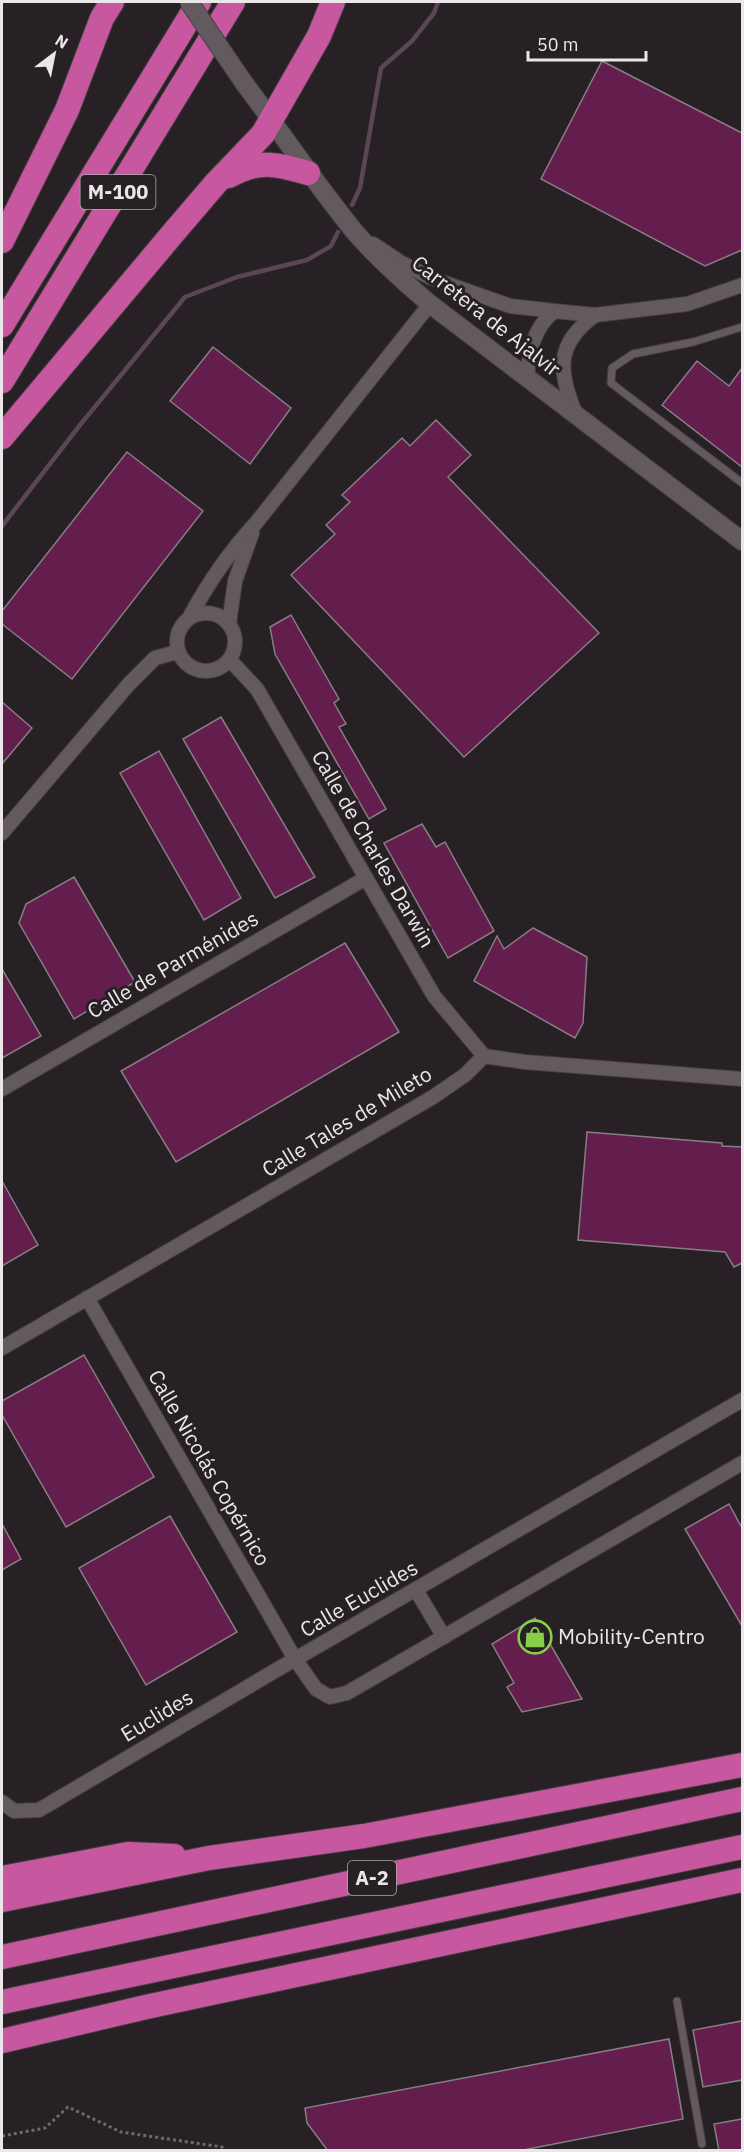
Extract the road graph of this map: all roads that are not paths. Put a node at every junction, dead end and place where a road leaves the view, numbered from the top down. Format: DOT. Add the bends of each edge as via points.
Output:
graph roads {
  1 [pos="112,2"];
  2 [pos="189,2"];
  3 [pos="199,2"];
  4 [pos="233,2"];
  5 [pos="333,2"];
  6 [pos="273,120"];
  7 [pos="308,172"];
  8 [pos="216,183"];
  9 [pos="355,232"];
  10 [pos="2,242"];
  11 [pos="742,285"];
  12 [pos="430,304"];
  13 [pos="554,311"];
  14 [pos="594,315"];
  15 [pos="2,325"];
  16 [pos="742,327"];
  17 [pos="527,378"];
  18 [pos="564,379"];
  19 [pos="2,381"];
  20 [pos="544,391"];
  21 [pos="576,415"];
  22 [pos="2,437"];
  23 [pos="742,483"];
  24 [pos="256,523"];
  25 [pos="742,541"];
  26 [pos="189,618"];
  27 [pos="230,624"];
  28 [pos="177,652"];
  29 [pos="230,660"];
  30 [pos="2,833"];
  31 [pos="366,878"];
  32 [pos="484,1056"];
  33 [pos="742,1079"];
  34 [pos="2,1089"];
  35 [pos="87,1298"];
  36 [pos="2,1348"];
  37 [pos="742,1400"];
  38 [pos="742,1463"];
  39 [pos="416,1590"];
  40 [pos="444,1637"];
  41 [pos="296,1659"];
  42 [pos="742,1765"];
  43 [pos="742,1799"];
  44 [pos="2,1802"];
  45 [pos="742,1846"];
  46 [pos="209,1858"];
  47 [pos="2,1878"];
  48 [pos="742,1880"];
  49 [pos="2,1900"];
  50 [pos="2,1957"];
  51 [pos="677,2001"];
  52 [pos="2,2002"];
  53 [pos="146,2007"];
  54 [pos="2,2031"];
  55 [pos="2,2041"];
  56 [pos="702,2144"];
  1 -- 10 [label="highway" via="102,18 67,110"];
  2 -- 6 [label="street, Carretera de Ajalvir, bridge"];
  3 -- 15 [label="highway, M-100"];
  4 -- 19 [label="highway, M-100"];
  5 -- 6 [label="highway"];
  6 -- 7 [label="street, Carretera de Ajalvir"];
  6 -- 8 [label="highway"];
  7 -- 8 [label="highway" via="269,163 244,167"];
  7 -- 9 [label="street, Carretera de Ajalvir"];
  8 -- 22 [label="highway"];
  9 -- 12 [label="street, Carretera de Ajalvir"];
  9 -- 13 [label="street" via="431,278 510,306"];
  11 -- 14 [label="street" via="687,304"];
  12 -- 17 [label="street, Carretera de Ajalvir"];
  12 -- 24 [label="street"];
  13 -- 14 [label="street"];
  13 -- 17 [label="street" via="535,334"];
  14 -- 18 [label="street" via="581,325 564,351"];
  16 -- 23 [label="lane" via="633,354 612,368 611,383"];
  17 -- 20 [label="street, Carretera de Ajalvir"];
  18 -- 20 [label="street"];
  18 -- 21 [label="street"];
  20 -- 21 [label="street, Carretera de Ajalvir"];
  21 -- 25 [label="street, Carretera de Ajalvir"];
  24 -- 26 [label="street" via="214,573"];
  24 -- 27 [label="street" via="235,580"];
  26 -- 27 [label="street" via="202,613 217,615"];
  26 -- 28 [label="street" via="180,627"];
  27 -- 29 [label="street" via="236,648"];
  28 -- 29 [label="street" via="184,663 208,672 220,669"];
  28 -- 30 [label="street" via="155,658 129,684"];
  29 -- 31 [label="street, Calle de Charles Darwin" via="257,690"];
  31 -- 32 [label="street, Calle de Charles Darwin" via="434,996"];
  31 -- 34 [label="street, Calle de Parménides"];
  32 -- 33 [label="street"];
  32 -- 35 [label="street, Calle Tales de Mileto" via="433,1097"];
  35 -- 36 [label="street, Calle Tales de Mileto"];
  35 -- 41 [label="street, Calle Nicolás Copérnico"];
  37 -- 39 [label="street, Calle Euclides"];
  38 -- 40 [label="street, Calle Euclides"];
  39 -- 40 [label="street"];
  39 -- 41 [label="street, Calle Euclides"];
  40 -- 41 [label="street, Calle Euclides" via="347,1693 330,1697 316,1689"];
  41 -- 44 [label="street, Euclides" via="39,1810 14,1811"];
  42 -- 46 [label="highway" via="364,1836"];
  43 -- 50 [label="highway, A-2"];
  45 -- 52 [label="highway, A-2"];
  46 -- 47 [label="highway" via="128,1854"];
  46 -- 49 [label="highway"];
  48 -- 53 [label="highway"];
  51 -- 56 [label="lane"];
  53 -- 54 [label="highway"];
  53 -- 55 [label="highway"];
}
